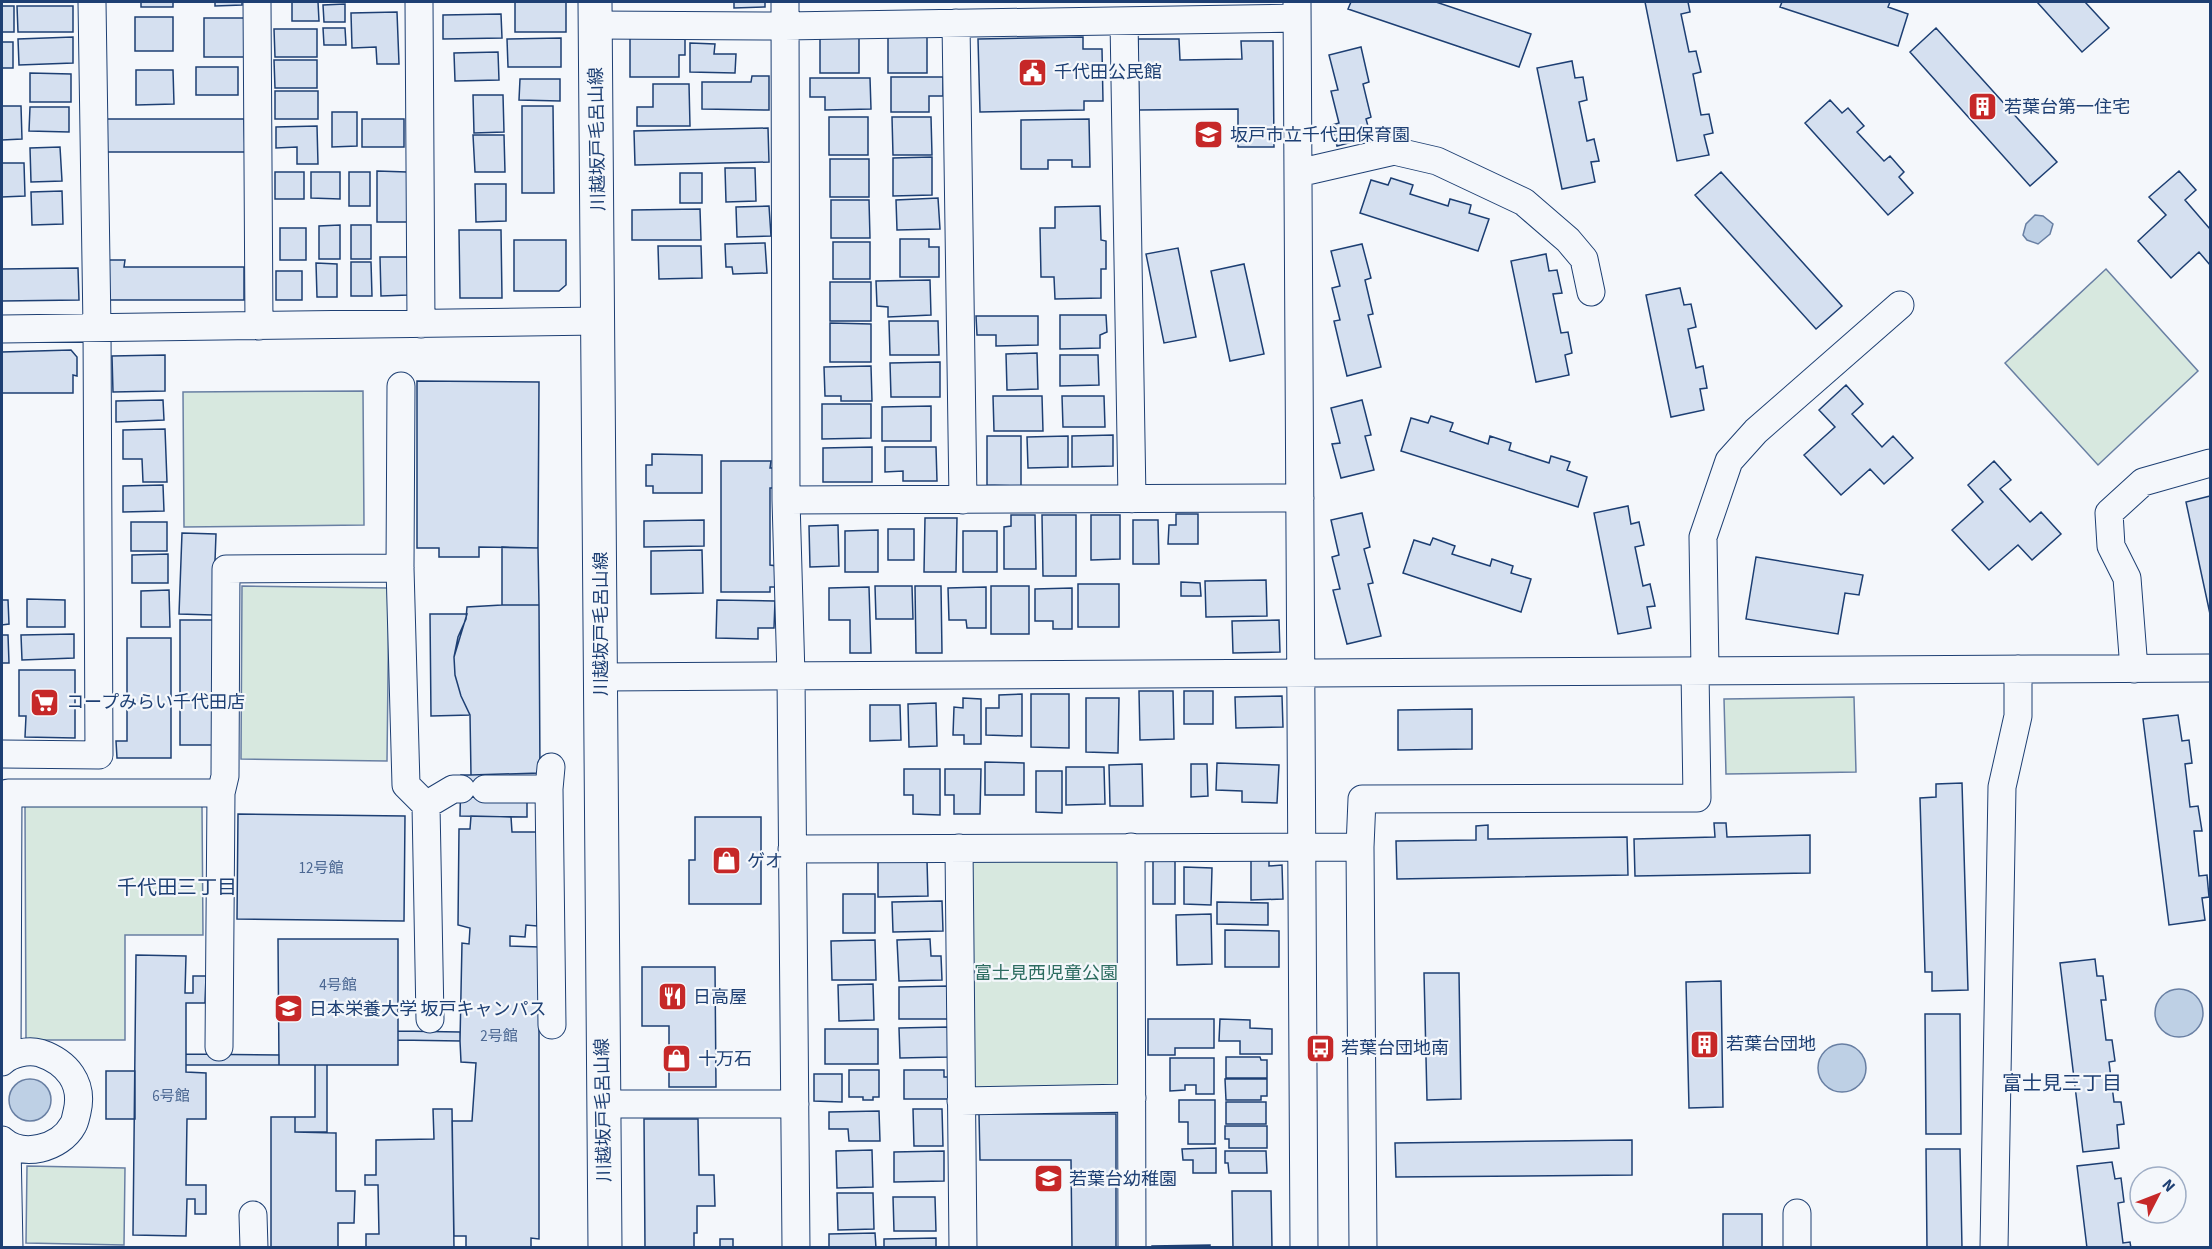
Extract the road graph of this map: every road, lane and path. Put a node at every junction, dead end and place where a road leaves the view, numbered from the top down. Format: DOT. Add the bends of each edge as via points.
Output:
graph roads {
  1 [pos="92,2"];
  2 [pos="257,2"];
  3 [pos="419,2"];
  4 [pos="1297,10"];
  5 [pos="596,13"];
  6 [pos="785,14"];
  7 [pos="1124,21"];
  8 [pos="956,24"];
  9 [pos="1298,173"];
  10 [pos="1591,292"];
  11 [pos="1900,305"];
  12 [pos="599,321"];
  13 [pos="421,324"];
  14 [pos="259,326"];
  15 [pos="97,328"];
  16 [pos="2,329"];
  17 [pos="401,386"];
  18 [pos="2211,463"];
  19 [pos="1300,498"];
  20 [pos="1132,499"];
  21 [pos="786,500"];
  22 [pos="963,500"];
  23 [pos="400,568"];
  24 [pos="2211,668"];
  25 [pos="2018,669"];
  26 [pos="2134,669"];
  27 [pos="1700,671"];
  28 [pos="1301,673"];
  29 [pos="791,676"];
  30 [pos="602,677"];
  31 [pos="2,754"];
  32 [pos="221,793"];
  33 [pos="426,805"];
  34 [pos="1301,846"];
  35 [pos="1131,847"];
  36 [pos="1360,847"];
  37 [pos="959,848"];
  38 [pos="792,849"];
  39 [pos="430,1019"];
  40 [pos="552,1025"];
  41 [pos="219,1047"];
  42 [pos="4,1059"];
  43 [pos="1132,1098"];
  44 [pos="961,1101"];
  45 [pos="603,1104"];
  46 [pos="795,1104"];
  47 [pos="4,1142"];
  48 [pos="1797,1213"];
  49 [pos="253,1215"];
  50 [pos="9,1248"];
  51 [pos="254,1248"];
  52 [pos="605,1248"];
  53 [pos="796,1248"];
  54 [pos="963,1248"];
  55 [pos="1132,1248"];
  56 [pos="1304,1248"];
  57 [pos="1363,1248"];
  58 [pos="1797,1248"];
  59 [pos="1994,1248"];
  1 -- 15 [label="street"];
  2 -- 14 [label="street"];
  3 -- 13 [label="street"];
  4 -- 7 [label="street"];
  4 -- 9 [label="street"];
  5 -- 6 [label="street"];
  5 -- 12 [label="main road, 川越坂戸毛呂山線"];
  6 -- 8 [label="street"];
  6 -- 21 [label="street"];
  7 -- 8 [label="street"];
  7 -- 20 [label="street"];
  8 -- 22 [label="street"];
  9 -- 10 [label="street" via="1394,150 1437,161 1524,202 1542,217 1584,259"];
  9 -- 19 [label="street"];
  11 -- 27 [label="street" via="1756,431 1730,461 1703,537"];
  12 -- 13 [label="street"];
  12 -- 30 [label="main road, 川越坂戸毛呂山線"];
  13 -- 14 [label="street"];
  14 -- 15 [label="street"];
  15 -- 16 [label="street"];
  15 -- 31 [label="street" via="99,754"];
  17 -- 23 [label="street"];
  18 -- 26 [label="street" via="2144,482 2109,513 2111,546 2127,578"];
  19 -- 20 [label="street"];
  19 -- 28 [label="street"];
  20 -- 22 [label="street"];
  21 -- 22 [label="street"];
  21 -- 29 [label="street"];
  23 -- 32 [label="street" via="226,569 225,776"];
  23 -- 33 [label="street" via="406,785"];
  24 -- 26 [label="street"];
  25 -- 26 [label="street"];
  25 -- 27 [label="street"];
  25 -- 59 [label="street" via="2018,716 2002,787"];
  27 -- 28 [label="street"];
  27 -- 36 [label="street" via="1697,798 1362,799"];
  28 -- 29 [label="street"];
  28 -- 34 [label="street"];
  29 -- 30 [label="street"];
  29 -- 38 [label="street"];
  30 -- 45 [label="main road, 川越坂戸毛呂山線"];
  32 -- 41 [label="street"];
  32 -- 42 [label="street" via="8,793"];
  33 -- 39 [label="street"];
  33 -- 40 [label="street" via="453,789 550,778"];
  34 -- 35 [label="street"];
  34 -- 36 [label="street"];
  34 -- 56 [label="street"];
  35 -- 37 [label="street"];
  35 -- 43 [label="street"];
  36 -- 57 [label="street"];
  37 -- 38 [label="street"];
  37 -- 44 [label="street"];
  38 -- 46 [label="street"];
  42 -- 47 [label="street" via="32,1051 56,1058 73,1076 80,1101 74,1125 56,1143 32,1150"];
  43 -- 44 [label="street"];
  43 -- 55 [label="street"];
  44 -- 54 [label="street"];
  45 -- 46 [label="street"];
  45 -- 52 [label="main road, 川越坂戸毛呂山線"];
  46 -- 53 [label="street"];
  47 -- 50 [label="street"];
  48 -- 58 [label="street"];
  49 -- 51 [label="street"];
}
